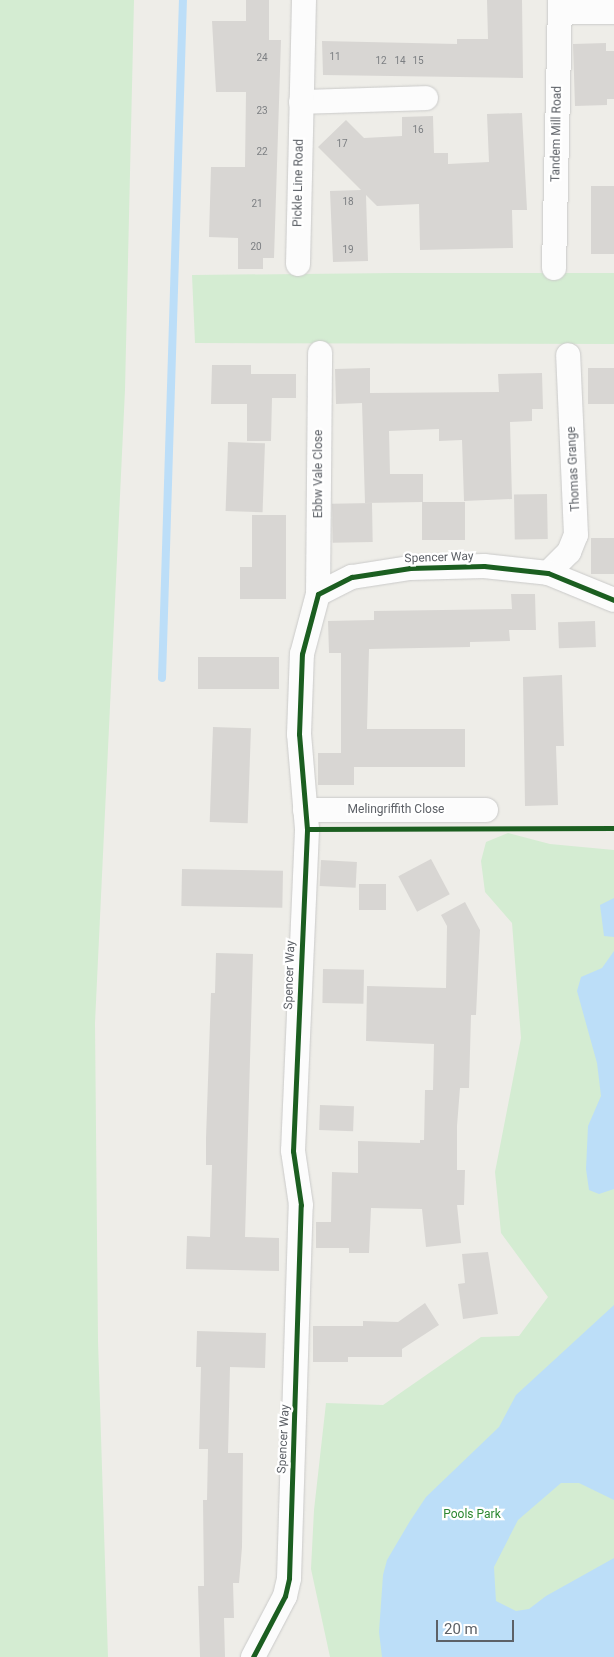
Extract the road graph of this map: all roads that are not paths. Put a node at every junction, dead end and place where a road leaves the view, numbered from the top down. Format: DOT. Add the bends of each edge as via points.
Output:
graph roads {
  1 [pos="304,0"];
  2 [pos="560,6"];
  3 [pos="614,12"];
  4 [pos="426,98"];
  5 [pos="301,102"];
  6 [pos="298,264"];
  7 [pos="554,268"];
  8 [pos="320,354"];
  9 [pos="568,355"];
  10 [pos="548,573"];
  11 [pos="318,594"];
  12 [pos="614,600"];
  13 [pos="305,810"];
  14 [pos="486,810"];
  15 [pos="253,1657"];
  1 -- 5 [label="street, Pickle Line Road"];
  2 -- 3 [label="street"];
  2 -- 7 [label="street, Tandem Mill Road"];
  4 -- 5 [label="street"];
  5 -- 6 [label="street, Pickle Line Road"];
  8 -- 11 [label="street, Ebbw Vale Close"];
  9 -- 10 [label="street, Thomas Grange" via="576,535 569,552"];
  10 -- 11 [label="street, Spencer Way" via="484,566 410,568 352,577"];
  10 -- 12 [label="street, Spencer Way"];
  11 -- 13 [label="street, Spencer Way" via="302,654 299,734"];
  13 -- 14 [label="street, Melingriffith Close"];
  13 -- 15 [label="street, Spencer Way" via="293,1151 301,1205 289,1578 285,1596"];
}
